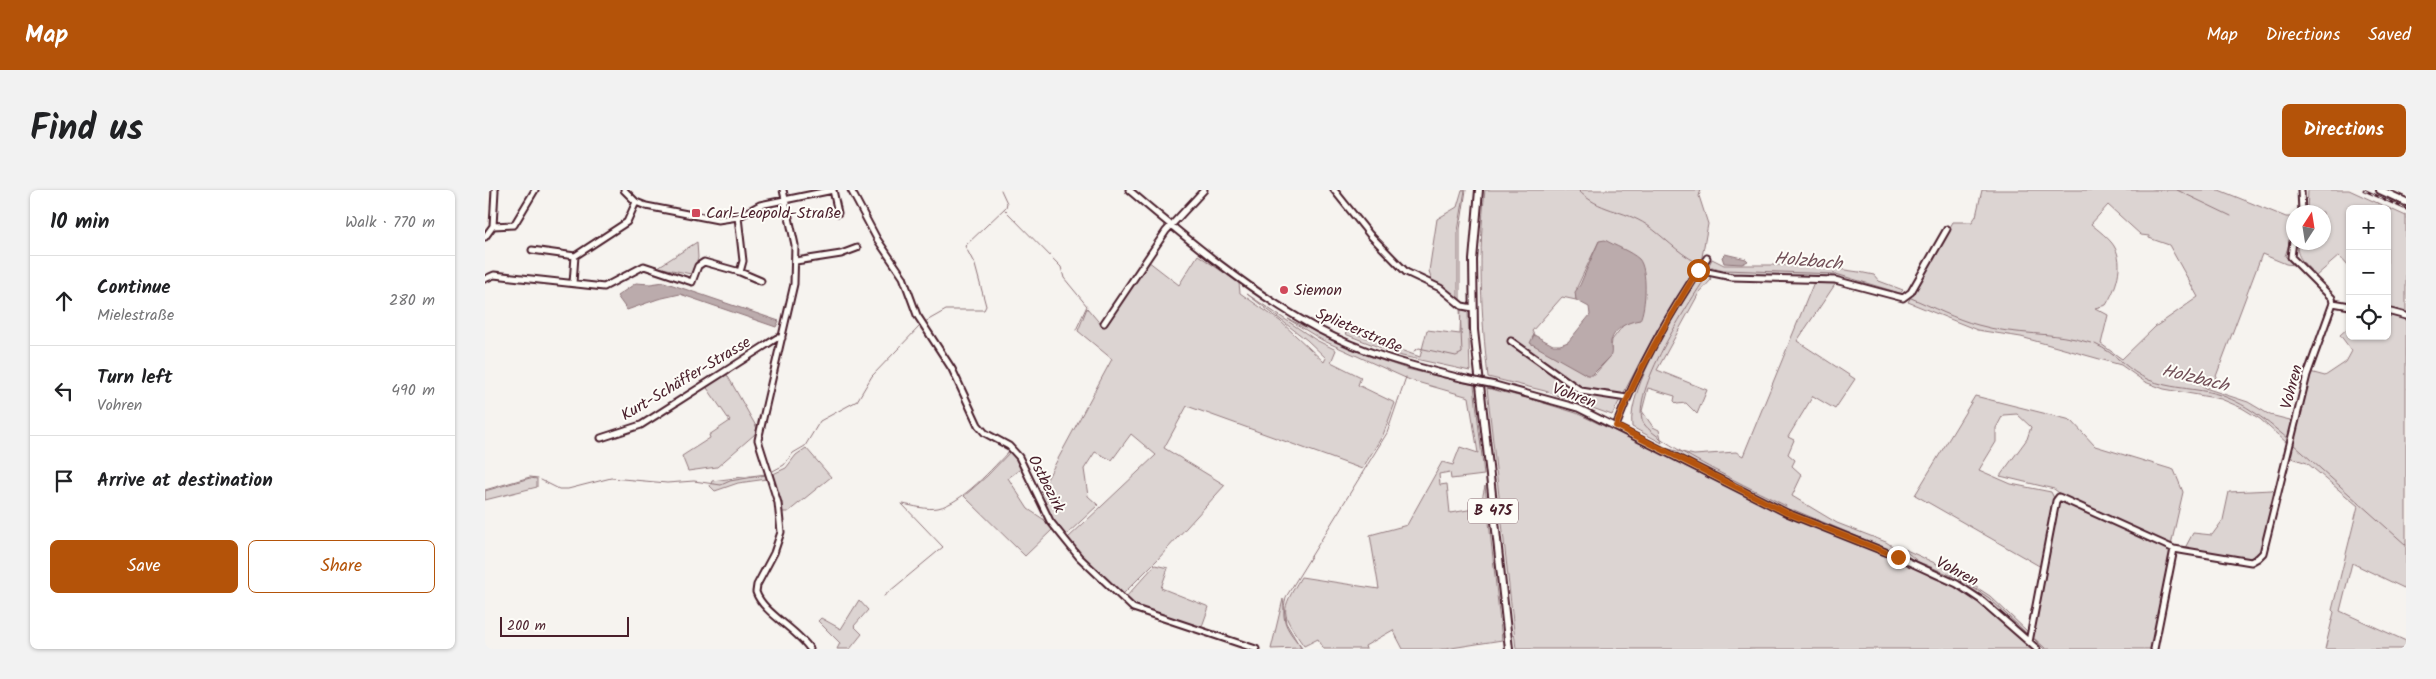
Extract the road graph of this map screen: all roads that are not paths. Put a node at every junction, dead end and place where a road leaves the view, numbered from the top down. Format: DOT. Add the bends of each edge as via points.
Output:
graph roads {
  1 [pos="495,190"];
  2 [pos="535,190"];
  3 [pos="624,190"];
  4 [pos="783,190"];
  5 [pos="833,190"];
  6 [pos="851,190"];
  7 [pos="1129,190"];
  8 [pos="1204,190"];
  9 [pos="1334,190"];
  10 [pos="1479,190"];
  11 [pos="2301,190"];
  12 [pos="2380,190"];
  13 [pos="821,191"];
  14 [pos="785,200"];
  15 [pos="637,202"];
  16 [pos="2406,202"];
  17 [pos="2302,205"];
  18 [pos="838,213"];
  19 [pos="737,217"];
  20 [pos="493,226"];
  21 [pos="1171,226"];
  22 [pos="1947,228"];
  23 [pos="485,237"];
  24 [pos="857,248"];
  25 [pos="533,250"];
  26 [pos="2292,250"];
  27 [pos="575,256"];
  28 [pos="1707,258"];
  29 [pos="796,261"];
  30 [pos="1698,270"];
  31 [pos="740,272"];
  32 [pos="485,278"];
  33 [pos="761,280"];
  34 [pos="573,283"];
  35 [pos="2333,303"];
  36 [pos="2346,305"];
  37 [pos="1473,308"];
  38 [pos="2391,312"];
  39 [pos="2406,316"];
  40 [pos="1104,323"];
  41 [pos="782,338"];
  42 [pos="1511,341"];
  43 [pos="1534,395"];
  44 [pos="1627,398"];
  45 [pos="1616,426"];
  46 [pos="601,438"];
  47 [pos="2174,548"];
  48 [pos="2029,642"];
  49 [pos="810,649"];
  50 [pos="1256,649"];
  51 [pos="1509,649"];
  52 [pos="2037,649"];
  53 [pos="2154,649"];
  1 -- 20 [label="street"];
  2 -- 20 [label="street" via="514,225"];
  3 -- 15 [label="street"];
  4 -- 14 [label="street"];
  5 -- 13 [label="street"];
  5 -- 18 [label="street"];
  6 -- 50 [label="street, Ostbezirk" via="886,254 903,277 923,324 952,369 978,425 985,433 1009,446 1019,457 1051,522 1079,557 1133,608"];
  7 -- 21 [label="street, Splieterstraße"];
  8 -- 21 [label="street"];
  9 -- 37 [label="street" via="1370,236 1406,272 1445,292 1463,306"];
  10 -- 37 [label="main road, B 475"];
  11 -- 17 [label="street"];
  12 -- 16 [label="main road"];
  13 -- 14 [label="street"];
  14 -- 19 [label="street" via="759,205"];
  14 -- 29 [label="street"];
  15 -- 19 [label="street" via="711,220"];
  15 -- 27 [label="street" via="627,222"];
  19 -- 31 [label="street" via="743,261"];
  20 -- 23 [label="street"];
  21 -- 40 [label="street"];
  21 -- 43 [label="street, Splieterstraße, bridge" via="1267,298 1319,329 1388,358"];
  22 -- 30 [label="street" via="1911,292 1903,298 1835,280 1732,277"];
  24 -- 29 [label="street" via="841,254"];
  25 -- 27 [label="street"];
  26 -- 35 [label="street" via="2291,256 2332,298"];
  27 -- 34 [label="street"];
  28 -- 30 [label="street"];
  29 -- 41 [label="street"];
  30 -- 44 [label="street"];
  31 -- 33 [label="street"];
  31 -- 34 [label="street" via="704,262 698,266 692,282 644,266 603,286"];
  32 -- 34 [label="street" via="494,276"];
  35 -- 36 [label="street"];
  35 -- 47 [label="street, Vohren" via="2307,375 2263,552 2251,562"];
  37 -- 51 [label="main road, B 475"];
  38 -- 39 [label="street"];
  41 -- 46 [label="street, Kurt-Schäffer-Strasse" via="777,338 641,425"];
  41 -- 49 [label="street" via="758,440 778,503 781,532 756,592 762,603"];
  42 -- 44 [label="street" via="1581,391"];
  43 -- 45 [label="street, Vohren" via="1578,408"];
  44 -- 45 [label="street"];
  45 -- 48 [label="street, Vohren" via="1787,513 1957,584 1981,600"];
  47 -- 48 [label="street, Vohren" via="2059,497"];
  47 -- 53 [label="street"];
  48 -- 52 [label="street, Vohren"];
}
